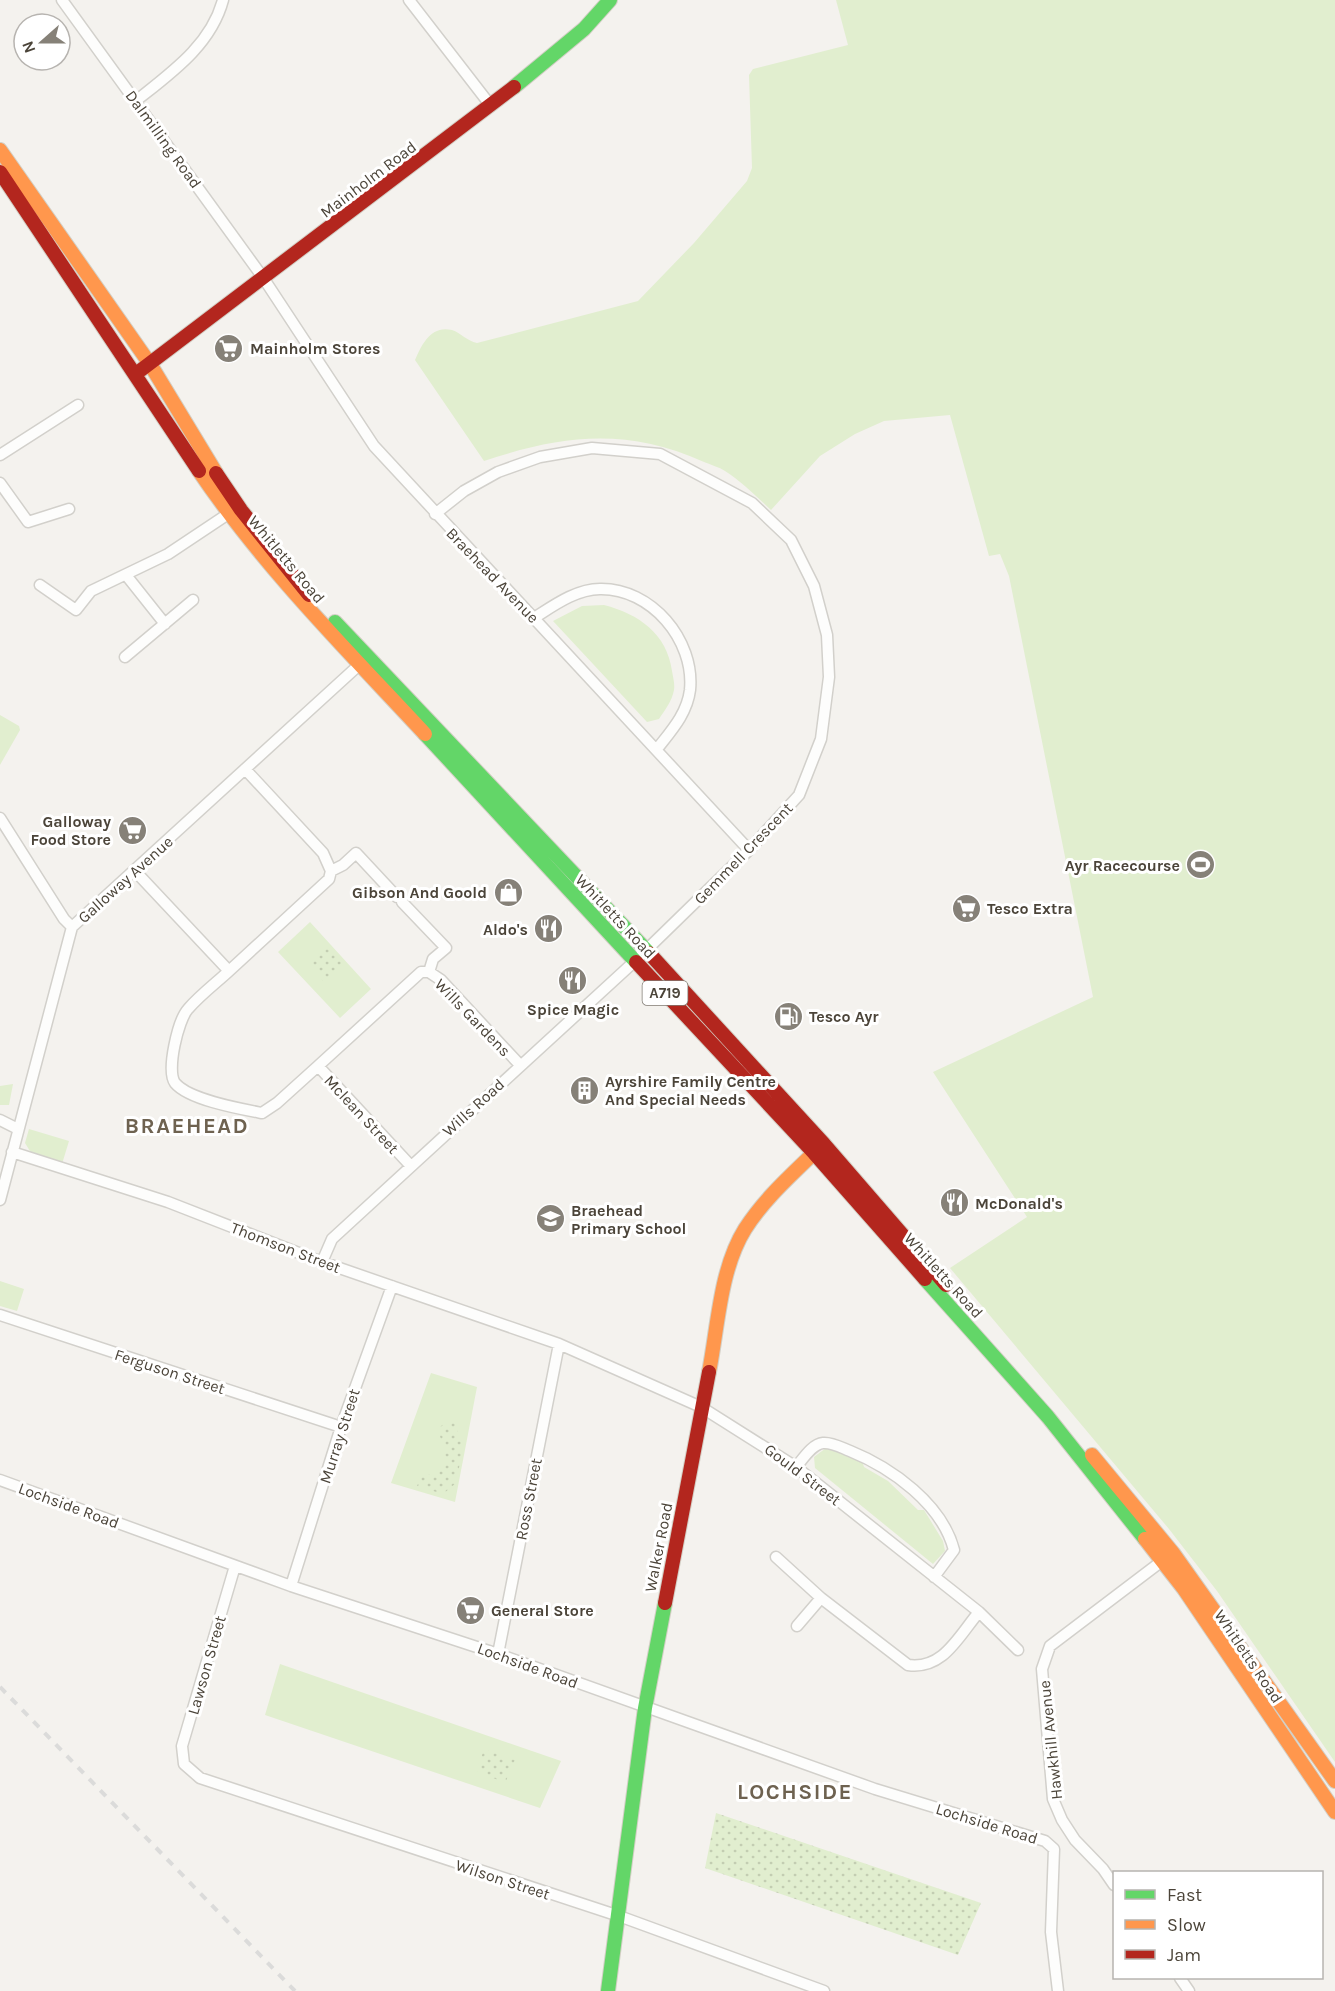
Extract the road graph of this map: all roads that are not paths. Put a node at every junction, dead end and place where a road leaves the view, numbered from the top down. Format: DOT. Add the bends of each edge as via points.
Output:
graph roads {
  1 [pos="62,0"];
  2 [pos="223,0"];
  3 [pos="410,0"];
  4 [pos="610,0"];
  5 [pos="137,100"];
  6 [pos="491,106"];
  7 [pos="0,150"];
  8 [pos="0,172"];
  9 [pos="264,279"];
  10 [pos="150,364"];
  11 [pos="136,374"];
  12 [pos="78,405"];
  13 [pos="0,455"];
  14 [pos="0,483"];
  15 [pos="69,509"];
  16 [pos="228,514"];
  17 [pos="435,514"];
  18 [pos="126,575"];
  19 [pos="40,585"];
  20 [pos="193,600"];
  21 [pos="534,618"];
  22 [pos="165,624"];
  23 [pos="125,657"];
  24 [pos="359,665"];
  25 [pos="657,749"];
  26 [pos="245,769"];
  27 [pos="2,826"];
  28 [pos="749,849"];
  29 [pos="135,871"];
  30 [pos="331,871"];
  31 [pos="72,927"];
  32 [pos="646,949"];
  33 [pos="635,961"];
  34 [pos="229,971"];
  35 [pos="429,972"];
  36 [pos="520,1065"];
  37 [pos="318,1066"];
  38 [pos="0,1120"];
  39 [pos="18,1129"];
  40 [pos="819,1148"];
  41 [pos="12,1152"];
  42 [pos="410,1165"];
  43 [pos="0,1200"];
  44 [pos="322,1262"];
  45 [pos="392,1287"];
  46 [pos="0,1315"];
  47 [pos="559,1344"];
  48 [pos="701,1407"];
  49 [pos="340,1426"];
  50 [pos="796,1467"];
  51 [pos="0,1480"];
  52 [pos="776,1557"];
  53 [pos="1162,1561"];
  54 [pos="235,1566"];
  55 [pos="934,1577"];
  56 [pos="291,1586"];
  57 [pos="820,1598"];
  58 [pos="979,1612"];
  59 [pos="797,1626"];
  60 [pos="1018,1650"];
  61 [pos="498,1654"];
  62 [pos="645,1708"];
  63 [pos="184,1764"];
  64 [pos="1335,1781"];
  65 [pos="1335,1812"];
  66 [pos="1113,1884"];
  67 [pos="620,1916"];
  68 [pos="608,1991"];
  69 [pos="825,1991"];
  70 [pos="1058,1991"];
  1 -- 5 [label="street, Dalmilling Road"];
  2 -- 5 [label="street" via="205,38 178,68"];
  3 -- 6 [label="street"];
  4 -- 6 [label="main road, Mainholm Road" via="584,29"];
  5 -- 9 [label="street, Dalmilling Road"];
  6 -- 9 [label="main road, Mainholm Road"];
  7 -- 10 [label="main road, Whitletts Road / A719"];
  8 -- 11 [label="main road, Whitletts Road / A719"];
  9 -- 10 [label="main road, Mainholm Road"];
  9 -- 17 [label="street, Braehead Avenue" via="374,446"];
  10 -- 11 [label="main road, Mainholm Road"];
  10 -- 32 [label="main road, Whitletts Road / A719" via="241,510 304,590"];
  11 -- 16 [label="main road, Whitletts Road / A719"];
  12 -- 13 [label="street"];
  14 -- 15 [label="street" via="28,522"];
  16 -- 18 [label="street" via="168,554"];
  16 -- 24 [label="main road, Whitletts Road / A719" via="269,566"];
  17 -- 21 [label="street, Braehead Avenue"];
  17 -- 28 [label="street, Gemmell Crescent" via="498,471 540,457 592,448 660,454 752,502 791,540 814,586 827,635 830,677 821,739 799,795"];
  18 -- 19 [label="street" via="91,591 76,609"];
  18 -- 22 [label="street"];
  20 -- 22 [label="street"];
  21 -- 25 [label="street, Braehead Avenue"];
  21 -- 25 [label="street" via="563,599 598,588 640,598 662,616 680,640 689,666 690,691 679,721"];
  22 -- 23 [label="street"];
  24 -- 26 [label="street, Galloway Avenue"];
  24 -- 33 [label="main road, Whitletts Road / A719"];
  25 -- 28 [label="street, Braehead Avenue"];
  26 -- 29 [label="street, Galloway Avenue"];
  26 -- 30 [label="street" via="323,853"];
  27 -- 31 [label="street"];
  28 -- 32 [label="street, Gemmell Crescent"];
  29 -- 31 [label="street, Galloway Avenue"];
  29 -- 34 [label="street"];
  30 -- 34 [label="street" via="329,879"];
  30 -- 35 [label="street" via="356,853 446,948 433,959"];
  31 -- 39 [label="street, Galloway Avenue"];
  32 -- 33 [label="street, Gemmell Crescent"];
  32 -- 40 [label="main road, Whitletts Road / A719"];
  33 -- 36 [label="street, Wills Road"];
  33 -- 40 [label="main road, Whitletts Road / A719"];
  34 -- 37 [label="street, Mclean Street" via="186,1010 170,1071 174,1082 185,1091 262,1113"];
  35 -- 36 [label="street, Wills Gardens"];
  35 -- 37 [label="street, Wills Gardens" via="420,972 411,979"];
  36 -- 42 [label="street, Wills Road"];
  37 -- 42 [label="street, Mclean Street"];
  38 -- 39 [label="street"];
  39 -- 41 [label="street, Galloway Avenue"];
  40 -- 48 [label="main road, Walker Road" via="766,1200 744,1231 728,1273"];
  40 -- 53 [label="main road, Whitletts Road / A719" via="1048,1417"];
  40 -- 64 [label="main road, Whitletts Road / A719" via="1078,1438 1173,1553"];
  41 -- 43 [label="street, Galloway Avenue"];
  41 -- 44 [label="street, Thomson Street" via="168,1202"];
  42 -- 44 [label="street, Wills Road" via="332,1239"];
  44 -- 45 [label="street, Thomson Street"];
  45 -- 47 [label="street, Thomson Street"];
  45 -- 49 [label="street, Murray Street"];
  46 -- 49 [label="street, Ferguson Street"];
  47 -- 48 [label="street, Gould Street"];
  47 -- 61 [label="street, Ross Street"];
  48 -- 50 [label="street, Gould Street"];
  48 -- 62 [label="main road, Walker Road"];
  49 -- 56 [label="street, Murray Street"];
  50 -- 55 [label="street, Gould Street"];
  50 -- 55 [label="street" via="815,1446 823,1443 864,1457 892,1473 918,1496 951,1539 954,1550"];
  51 -- 54 [label="street, Lochside Road"];
  52 -- 57 [label="street"];
  53 -- 65 [label="main road, Whitletts Road / A719"];
  53 -- 66 [label="street, Hawkhill Avenue" via="1050,1646 1042,1669 1053,1798 1075,1840"];
  54 -- 56 [label="street, Lochside Road"];
  54 -- 63 [label="street, Lawson Street" via="182,1746"];
  55 -- 58 [label="street, Gould Street"];
  56 -- 61 [label="street, Lochside Road"];
  57 -- 58 [label="street" via="908,1665 925,1667 939,1661"];
  57 -- 59 [label="street"];
  58 -- 60 [label="street, Gould Street"];
  61 -- 62 [label="street, Lochside Road"];
  62 -- 67 [label="main road, Walker Road"];
  62 -- 70 [label="street, Lochside Road" via="875,1789 1045,1841 1054,1849 1051,1932"];
  63 -- 67 [label="street, Wilson Street" via="200,1778"];
  67 -- 68 [label="main road, Walker Road"];
  67 -- 69 [label="street, Wilson Street"];
}
